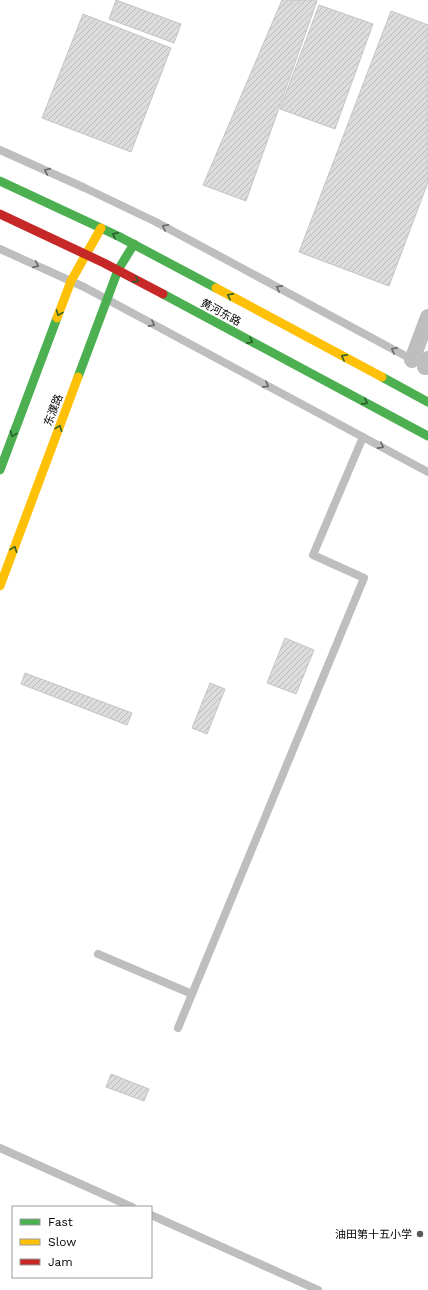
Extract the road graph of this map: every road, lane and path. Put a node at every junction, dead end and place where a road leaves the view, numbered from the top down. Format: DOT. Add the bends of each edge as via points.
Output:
graph roads {
  1 [pos="0,150"];
  2 [pos="0,181"];
  3 [pos="0,214"];
  4 [pos="101,228"];
  5 [pos="134,244"];
  6 [pos="0,249"];
  7 [pos="86,254"];
  8 [pos="118,270"];
  9 [pos="71,281"];
  10 [pos="428,317"];
  11 [pos="423,363"];
  12 [pos="428,402"];
  13 [pos="428,436"];
  14 [pos="363,437"];
  15 [pos="0,470"];
  16 [pos="428,472"];
  17 [pos="0,586"];
  18 [pos="98,954"];
  19 [pos="192,994"];
  20 [pos="178,1028"];
  21 [pos="0,1148"];
  22 [pos="130,1206"];
  23 [pos="152,1216"];
  24 [pos="318,1290"];
  11 -- 1 [label="lane, one-way" via="156,222"];
  2 -- 4 [label="main road, 黄河东路"];
  3 -- 7 [label="main road, 黄河东路"];
  5 -- 4 [label="main road, 黄河东路, one-way"];
  4 -- 7 [label="main road"];
  5 -- 8 [label="main road, 东濮路"];
  12 -- 5 [label="main road, 黄河东路, one-way"];
  6 -- 9 [label="lane, one-way"];
  7 -- 8 [label="main road, 黄河东路"];
  7 -- 9 [label="main road"];
  8 -- 13 [label="main road, 黄河东路, one-way"];
  17 -- 8 [label="main road, 东濮路, one-way"];
  9 -- 14 [label="lane, one-way"];
  9 -- 15 [label="main road, one-way"];
  10 -- 11 [label="street"];
  14 -- 16 [label="lane, one-way"];
  14 -- 19 [label="lane" via="313,556 364,578"];
  18 -- 19 [label="lane"];
  19 -- 20 [label="lane"];
  21 -- 22 [label="lane"];
  23 -- 24 [label="lane"];
}
